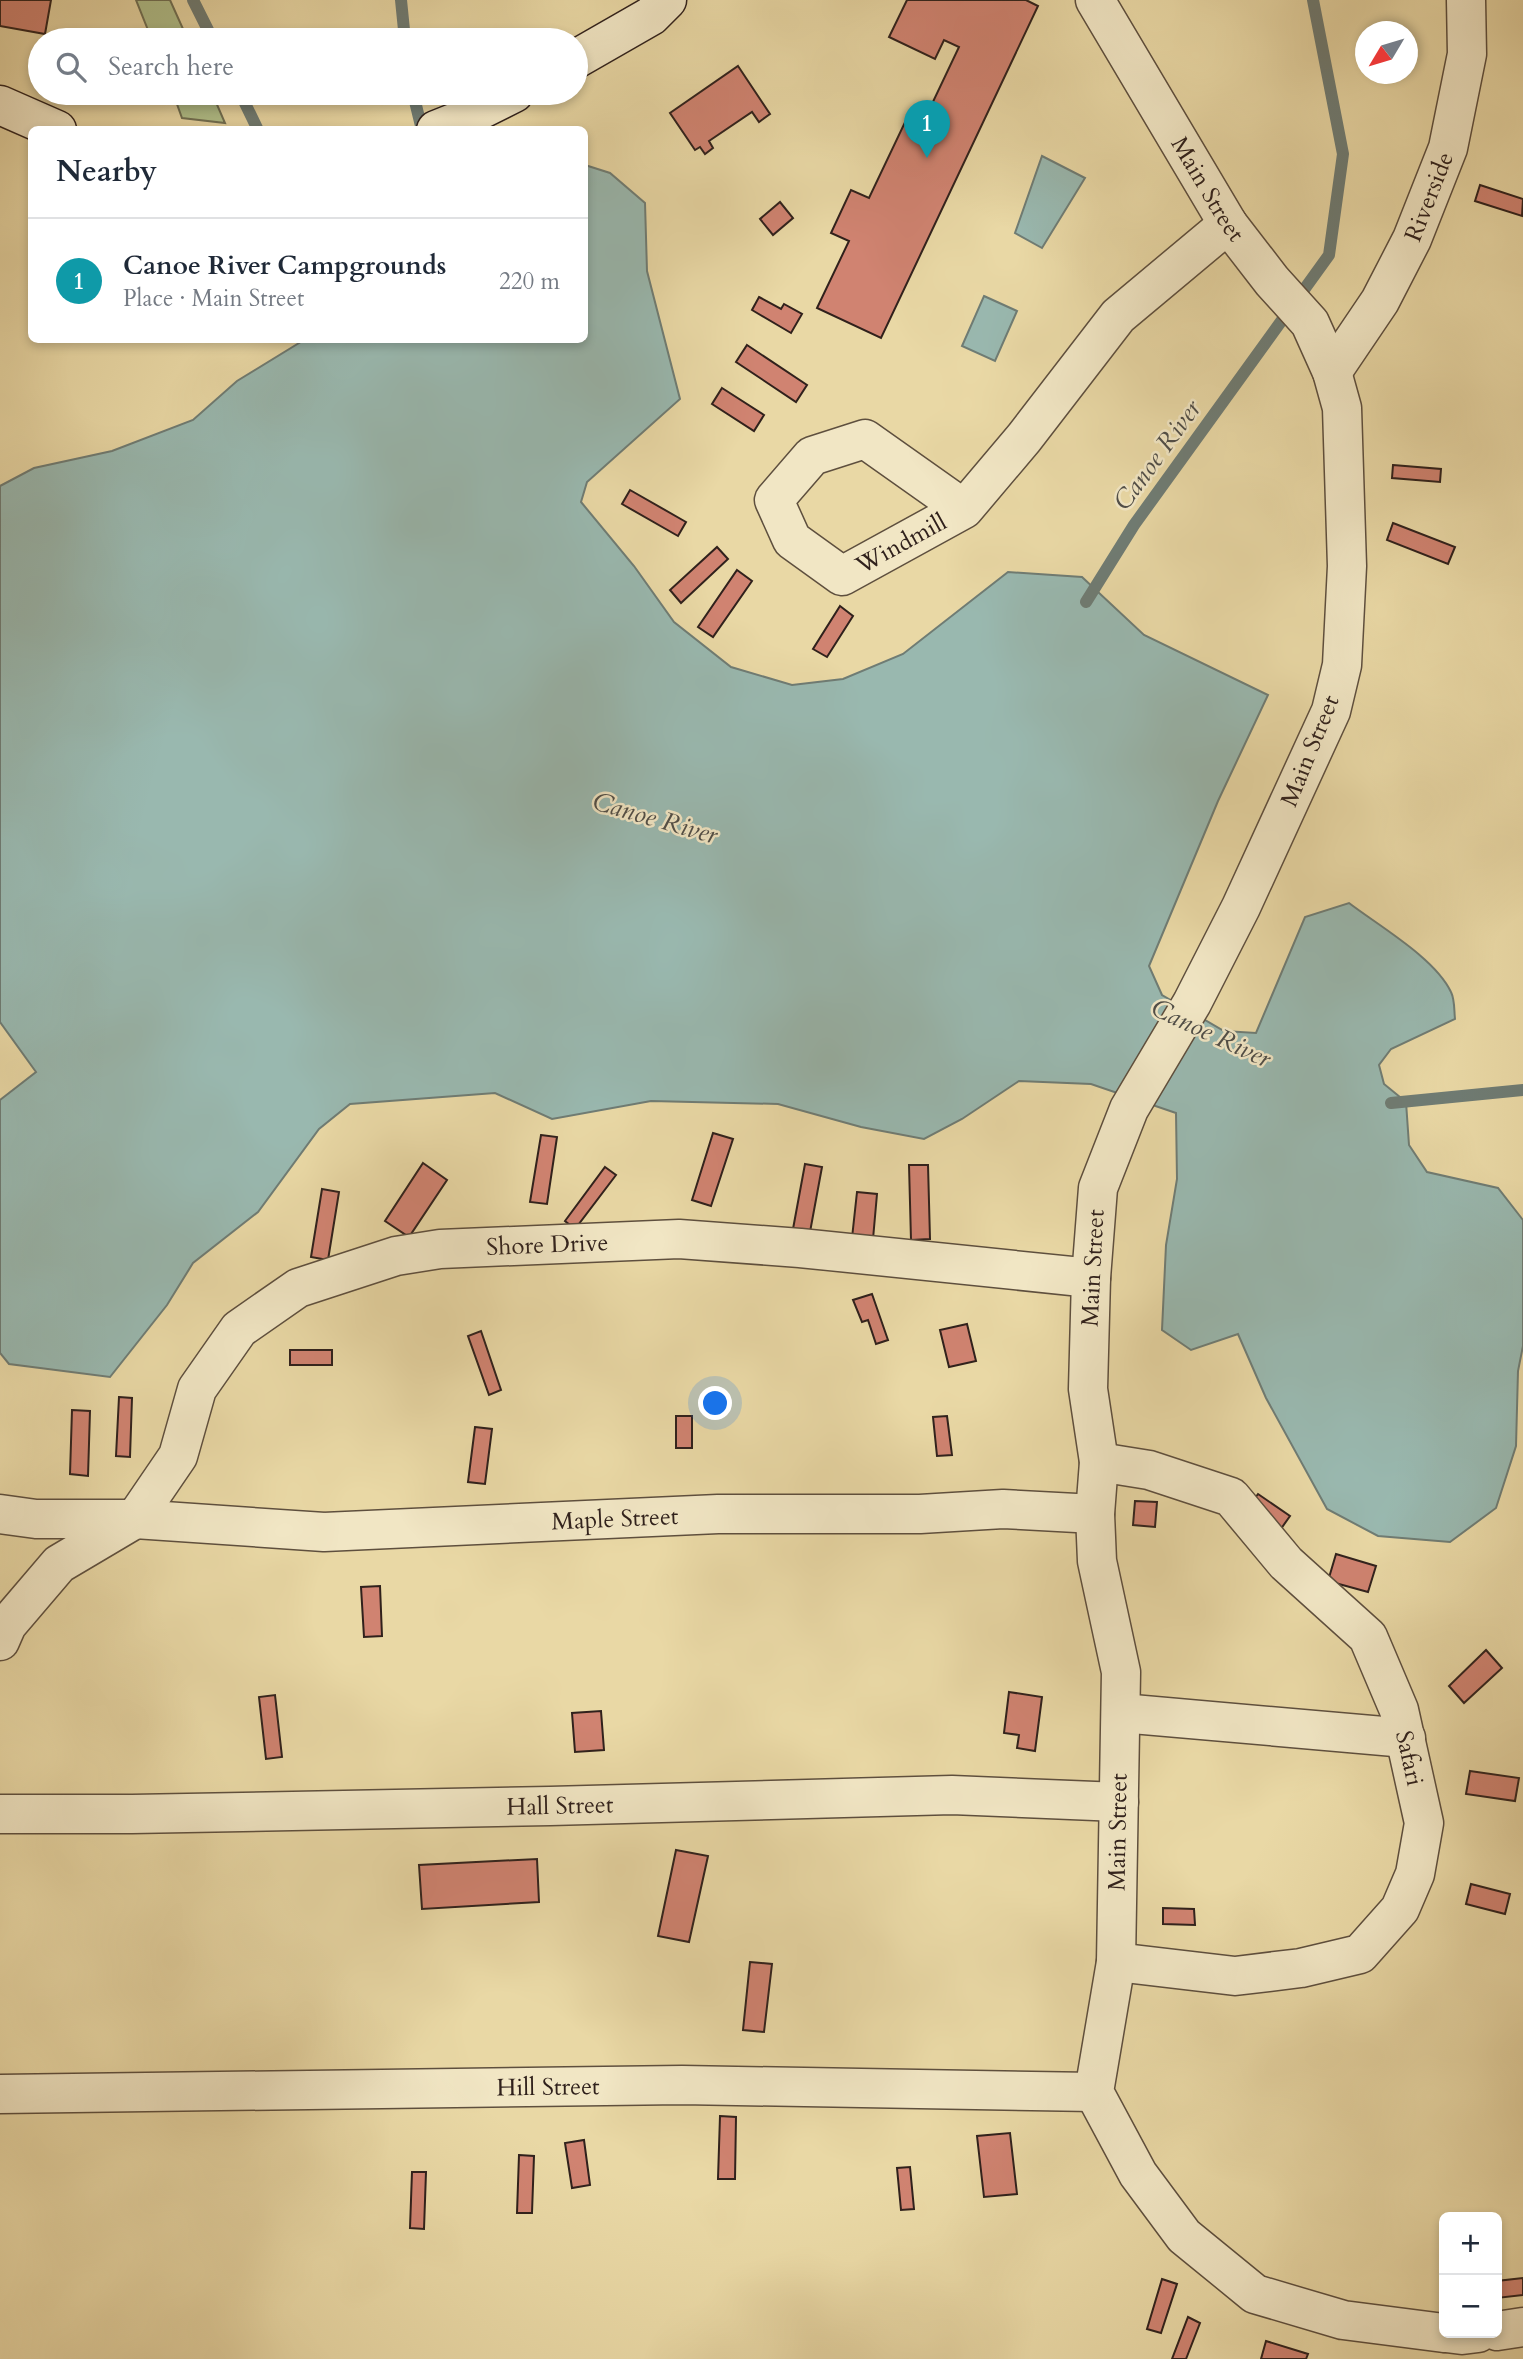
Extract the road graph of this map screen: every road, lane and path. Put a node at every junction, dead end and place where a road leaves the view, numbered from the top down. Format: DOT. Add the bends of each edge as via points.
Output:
graph roads {
  1 [pos="667,0"];
  2 [pos="1070,0"];
  3 [pos="1094,0"];
  4 [pos="1466,0"];
  5 [pos="588,52"];
  6 [pos="1152,96"];
  7 [pos="0,105"];
  8 [pos="489,105"];
  9 [pos="48,126"];
  10 [pos="446,126"];
  11 [pos="1228,224"];
  12 [pos="1332,372"];
  13 [pos="964,509"];
  14 [pos="1091,1278"];
  15 [pos="1099,1462"];
  16 [pos="0,1514"];
  17 [pos="1095,1514"];
  18 [pos="135,1519"];
  19 [pos="0,1641"];
  20 [pos="1121,1713"];
  21 [pos="1406,1738"];
  22 [pos="1118,1802"];
  23 [pos="0,1814"];
  24 [pos="1116,1962"];
  25 [pos="1094,2092"];
  26 [pos="0,2094"];
  27 [pos="1523,2327"];
  28 [pos="1502,2329"];
  29 [pos="1439,2332"];
  1 -- 5 [label="street" via="651,16"];
  2 -- 6 [label="street, Main Street"];
  3 -- 6 [label="street, Main Street"];
  4 -- 12 [label="street, Riverside" via="1467,54 1448,148 1412,239 1380,301"];
  6 -- 11 [label="street, Main Street"];
  7 -- 9 [label="street"];
  8 -- 10 [label="street"];
  11 -- 12 [label="street, Main Street" via="1310,323"];
  11 -- 13 [label="street, Windmill" via="1118,316"];
  12 -- 14 [label="street, Main Street" via="1342,408 1346,566 1342,666 1331,711 1192,1003 1129,1109 1098,1188"];
  14 -- 15 [label="street, Main Street" via="1088,1389"];
  14 -- 18 [label="street, Shore Drive" via="679,1239 440,1249 396,1256 298,1288 239,1329 197,1389 178,1456"];
  15 -- 17 [label="street, Main Street"];
  15 -- 21 [label="street, Safari" via="1149,1470 1231,1497 1286,1563 1367,1637 1399,1710"];
  16 -- 18 [label="street, Maple Street" via="36,1519"];
  17 -- 18 [label="street, Maple Street" via="1003,1509 920,1514 718,1514 324,1532"];
  17 -- 20 [label="street, Main Street" via="1097,1561 1121,1672"];
  18 -- 19 [label="street" via="60,1564 7,1625"];
  20 -- 21 [label="street"];
  20 -- 22 [label="street, Main Street"];
  21 -- 24 [label="street, Safari" via="1424,1824 1415,1874 1400,1909 1360,1954 1301,1968 1235,1976"];
  22 -- 23 [label="street, Hall Street" via="952,1795"];
  22 -- 24 [label="street, Main Street"];
  24 -- 25 [label="street, Main Street"];
  25 -- 26 [label="street, Hill Street" via="682,2085"];
  25 -- 29 [label="street" via="1138,2174 1184,2235 1255,2294 1343,2320"];
  27 -- 28 [label="street"];
}
